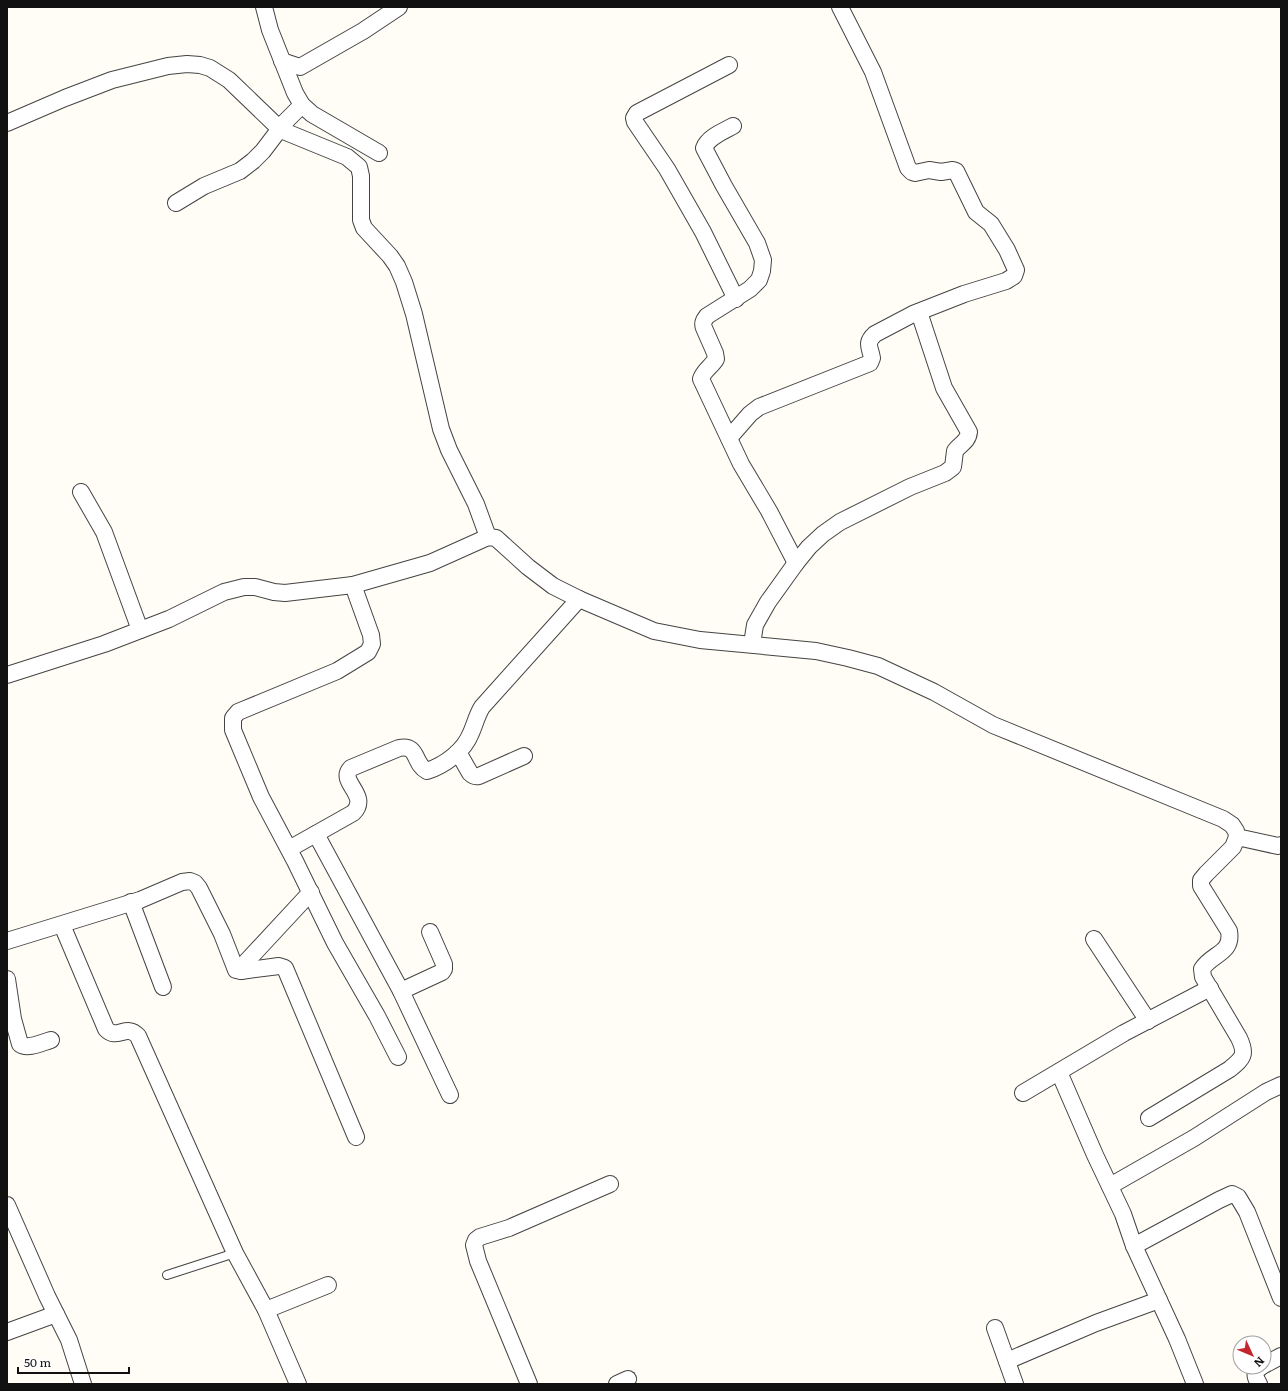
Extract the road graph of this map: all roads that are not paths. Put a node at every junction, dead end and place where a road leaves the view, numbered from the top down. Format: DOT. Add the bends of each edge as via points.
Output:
graph roads {
  1 [pos="264,7"];
  2 [pos="399,7"];
  3 [pos="840,7"];
  4 [pos="282,61"];
  5 [pos="728,64"];
  6 [pos="302,105"];
  7 [pos="7,123"];
  8 [pos="733,126"];
  9 [pos="281,130"];
  10 [pos="379,154"];
  11 [pos="176,202"];
  12 [pos="736,299"];
  13 [pos="919,312"];
  14 [pos="729,438"];
  15 [pos="81,492"];
  16 [pos="488,538"];
  17 [pos="796,563"];
  18 [pos="354,585"];
  19 [pos="579,599"];
  20 [pos="140,630"];
  21 [pos="752,644"];
  22 [pos="7,675"];
  23 [pos="458,752"];
  24 [pos="524,756"];
  25 [pos="316,834"];
  26 [pos="1237,837"];
  27 [pos="1281,845"];
  28 [pos="289,849"];
  29 [pos="311,892"];
  30 [pos="131,902"];
  31 [pos="62,924"];
  32 [pos="430,932"];
  33 [pos="1094,939"];
  34 [pos="7,941"];
  35 [pos="241,971"];
  36 [pos="7,980"];
  37 [pos="163,987"];
  38 [pos="1210,988"];
  39 [pos="401,991"];
  40 [pos="1148,1021"];
  41 [pos="52,1040"];
  42 [pos="398,1058"];
  43 [pos="1059,1072"];
  44 [pos="1281,1085"];
  45 [pos="1023,1093"];
  46 [pos="450,1095"];
  47 [pos="1149,1118"];
  48 [pos="356,1137"];
  49 [pos="610,1184"];
  50 [pos="1110,1186"];
  51 [pos="7,1205"];
  52 [pos="1134,1246"];
  53 [pos="235,1253"];
  54 [pos="167,1275"];
  55 [pos="328,1285"];
  56 [pos="1281,1298"];
  57 [pos="1158,1300"];
  58 [pos="266,1310"];
  59 [pos="56,1314"];
  60 [pos="995,1328"];
  61 [pos="7,1332"];
  62 [pos="1281,1356"];
  63 [pos="1007,1361"];
  64 [pos="1272,1361"];
  65 [pos="83,1384"];
  66 [pos="298,1384"];
  67 [pos="529,1384"];
  68 [pos="1015,1384"];
  69 [pos="1195,1384"];
  1 -- 4 [label="street"];
  2 -- 4 [label="street" via="300,67"];
  3 -- 13 [label="street" via="873,72 908,168 912,172 956,171 976,212 987,220 999,235 1016,270 1014,276 1006,281"];
  4 -- 6 [label="street"];
  5 -- 12 [label="street" via="637,113 634,118 703,232"];
  6 -- 9 [label="street"];
  6 -- 10 [label="street" via="312,114"];
  7 -- 9 [label="street" via="112,80 168,66 187,64 210,68 229,80"];
  8 -- 12 [label="street" via="711,139 704,148 757,243 763,260 759,280"];
  9 -- 11 [label="street" via="253,161 240,170"];
  9 -- 16 [label="street" via="346,157 359,168 361,220 364,228 397,266 404,282 441,429 476,504"];
  12 -- 14 [label="street" via="707,316 702,324 716,359 702,374 701,379"];
  13 -- 14 [label="street" via="870,339 870,363 759,407"];
  13 -- 17 [label="street" via="948,398 969,432 968,438 955,451 954,468 840,522 809,547"];
  14 -- 17 [label="street"];
  15 -- 20 [label="street" via="104,532"];
  16 -- 18 [label="street" via="430,563"];
  16 -- 19 [label="street" via="496,538 553,586"];
  17 -- 21 [label="street" via="760,615 755,625"];
  18 -- 20 [label="street" via="285,593 244,587 224,592"];
  18 -- 28 [label="street" via="371,636 372,644 368,652 337,671 238,712 232,718 233,730 261,797"];
  19 -- 21 [label="street" via="654,631 700,640"];
  19 -- 23 [label="street" via="482,707 466,744"];
  20 -- 22 [label="street"];
  21 -- 26 [label="street" via="816,651 878,666 934,692 993,725 1223,819 1232,825"];
  23 -- 24 [label="street" via="472,776 476,777"];
  23 -- 25 [label="street" via="427,770 423,769 413,752 406,747 351,768 348,775 359,800 357,809"];
  25 -- 28 [label="street"];
  25 -- 39 [label="street"];
  26 -- 27 [label="street"];
  26 -- 38 [label="street" via="1233,847 1201,880 1201,886 1228,931 1230,939 1227,947 1206,962 1202,969 1203,977"];
  28 -- 29 [label="street"];
  29 -- 35 [label="street" via="246,962"];
  29 -- 42 [label="street"];
  30 -- 31 [label="street"];
  30 -- 35 [label="street" via="182,882 195,883 222,934 234,968"];
  30 -- 37 [label="street"];
  31 -- 34 [label="street"];
  31 -- 53 [label="street" via="106,1029 115,1034 127,1030 138,1036"];
  32 -- 39 [label="street" via="444,969"];
  33 -- 40 [label="street"];
  35 -- 48 [label="street" via="279,966 285,968"];
  36 -- 41 [label="street" via="20,1044 28,1046"];
  38 -- 40 [label="street"];
  38 -- 47 [label="street" via="1244,1047 1244,1054 1241,1060 1230,1068"];
  39 -- 46 [label="street"];
  40 -- 43 [label="street"];
  43 -- 45 [label="street"];
  43 -- 50 [label="street"];
  44 -- 50 [label="street"];
  49 -- 67 [label="street" via="476,1240 474,1245 478,1261"];
  50 -- 52 [label="street"];
  51 -- 59 [label="street"];
  52 -- 56 [label="street" via="1232,1194 1238,1197 1247,1212"];
  52 -- 57 [label="street"];
  53 -- 54 [label="lane"];
  53 -- 58 [label="street"];
  55 -- 58 [label="street"];
  57 -- 63 [label="street"];
  57 -- 69 [label="street"];
  58 -- 66 [label="street"];
  59 -- 61 [label="street"];
  59 -- 65 [label="street" via="69,1340"];
  60 -- 63 [label="street"];
  62 -- 64 [label="street"];
  63 -- 68 [label="street"];
}
